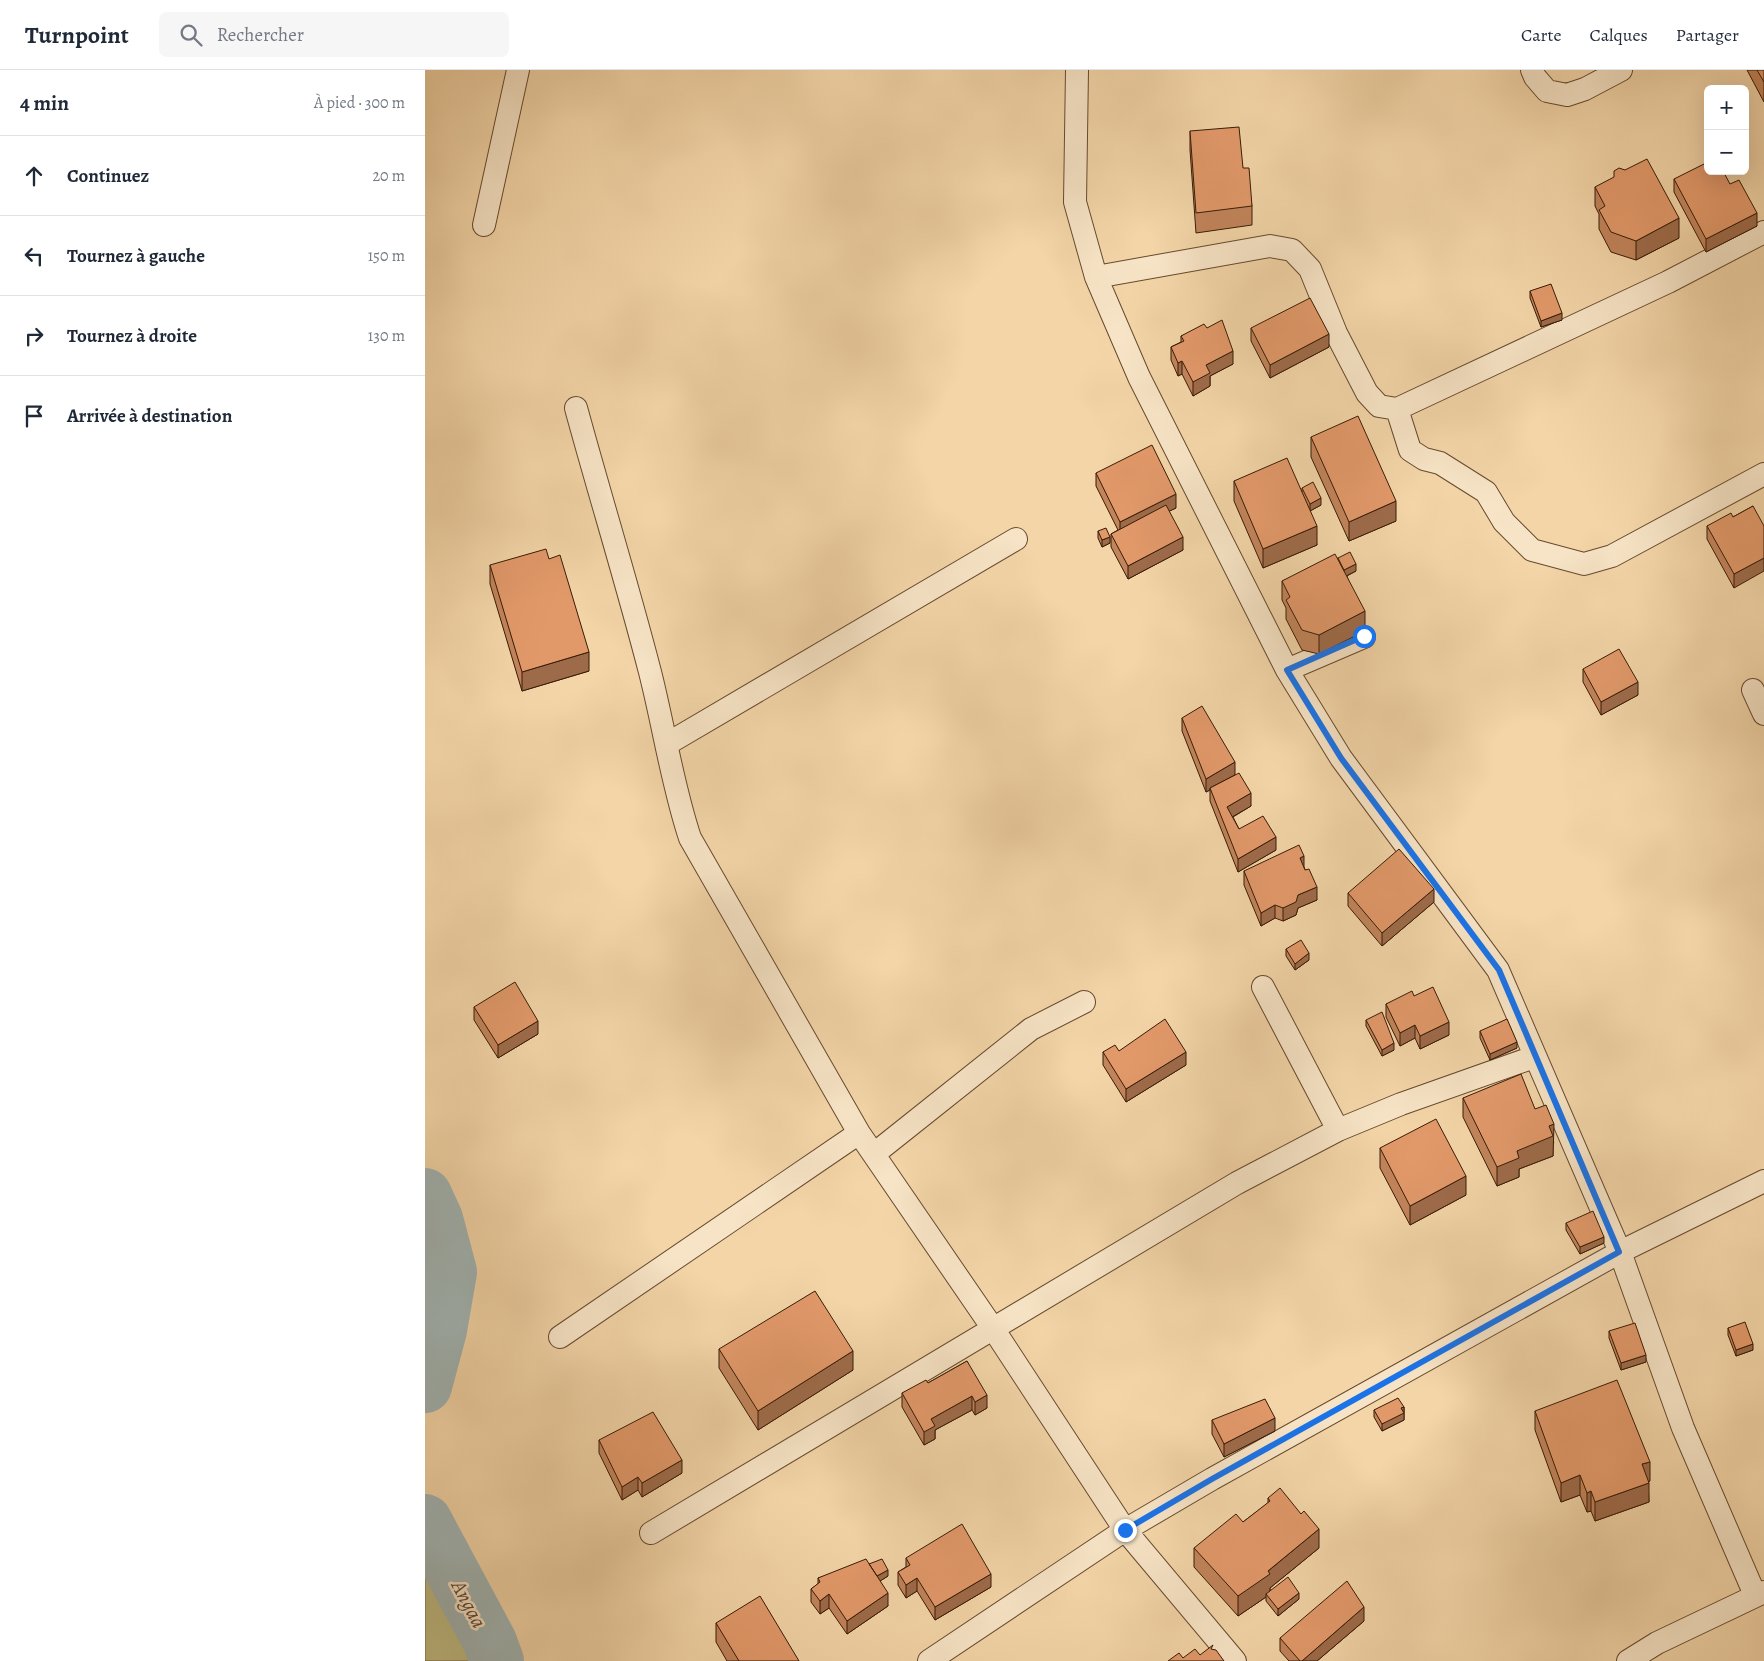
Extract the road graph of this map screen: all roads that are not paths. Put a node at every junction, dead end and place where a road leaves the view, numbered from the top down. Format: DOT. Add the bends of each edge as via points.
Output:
graph roads {
  1 [pos="518,70"];
  2 [pos="1077,70"];
  3 [pos="1533,70"];
  4 [pos="1621,70"];
  5 [pos="484,225"];
  6 [pos="1764,232"];
  7 [pos="1096,277"];
  8 [pos="576,408"];
  9 [pos="1397,409"];
  10 [pos="1764,474"];
  11 [pos="1016,539"];
  12 [pos="1364,636"];
  13 [pos="1287,670"];
  14 [pos="1753,690"];
  15 [pos="1764,714"];
  16 [pos="667,744"];
  17 [pos="1263,987"];
  18 [pos="1084,1002"];
  19 [pos="1534,1057"];
  20 [pos="1338,1130"];
  21 [pos="859,1133"];
  22 [pos="874,1154"];
  23 [pos="1764,1181"];
  24 [pos="1619,1252"];
  25 [pos="993,1330"];
  26 [pos="560,1337"];
  27 [pos="1125,1530"];
  28 [pos="651,1533"];
  29 [pos="1759,1593"];
  30 [pos="929,1661"];
  31 [pos="1235,1661"];
  32 [pos="1628,1661"];
  1 -- 5 [label="street"];
  2 -- 7 [label="street" via="1075,202"];
  3 -- 4 [label="street" via="1547,92 1567,95"];
  6 -- 9 [label="street" via="1668,282"];
  7 -- 9 [label="street" via="1270,246 1292,250 1310,269 1336,333 1367,392 1379,406"];
  7 -- 13 [label="street" via="1139,377"];
  8 -- 16 [label="street"];
  9 -- 10 [label="street" via="1410,450 1424,459 1440,463 1486,492 1504,522 1533,550 1584,564 1612,556"];
  11 -- 16 [label="street"];
  12 -- 13 [label="street"];
  13 -- 19 [label="street" via="1341,758 1499,970"];
  14 -- 15 [label="street"];
  16 -- 21 [label="street" via="679,806 690,838"];
  17 -- 20 [label="street"];
  18 -- 22 [label="street" via="1031,1029"];
  19 -- 20 [label="street"];
  19 -- 24 [label="street"];
  20 -- 25 [label="street" via="1237,1183"];
  21 -- 22 [label="street"];
  21 -- 26 [label="street"];
  22 -- 25 [label="street"];
  23 -- 24 [label="street"];
  24 -- 27 [label="street"];
  24 -- 29 [label="street" via="1683,1428"];
  25 -- 27 [label="street"];
  25 -- 28 [label="street"];
  27 -- 30 [label="street"];
  27 -- 31 [label="street"];
  29 -- 32 [label="street" via="1657,1643"];
}
